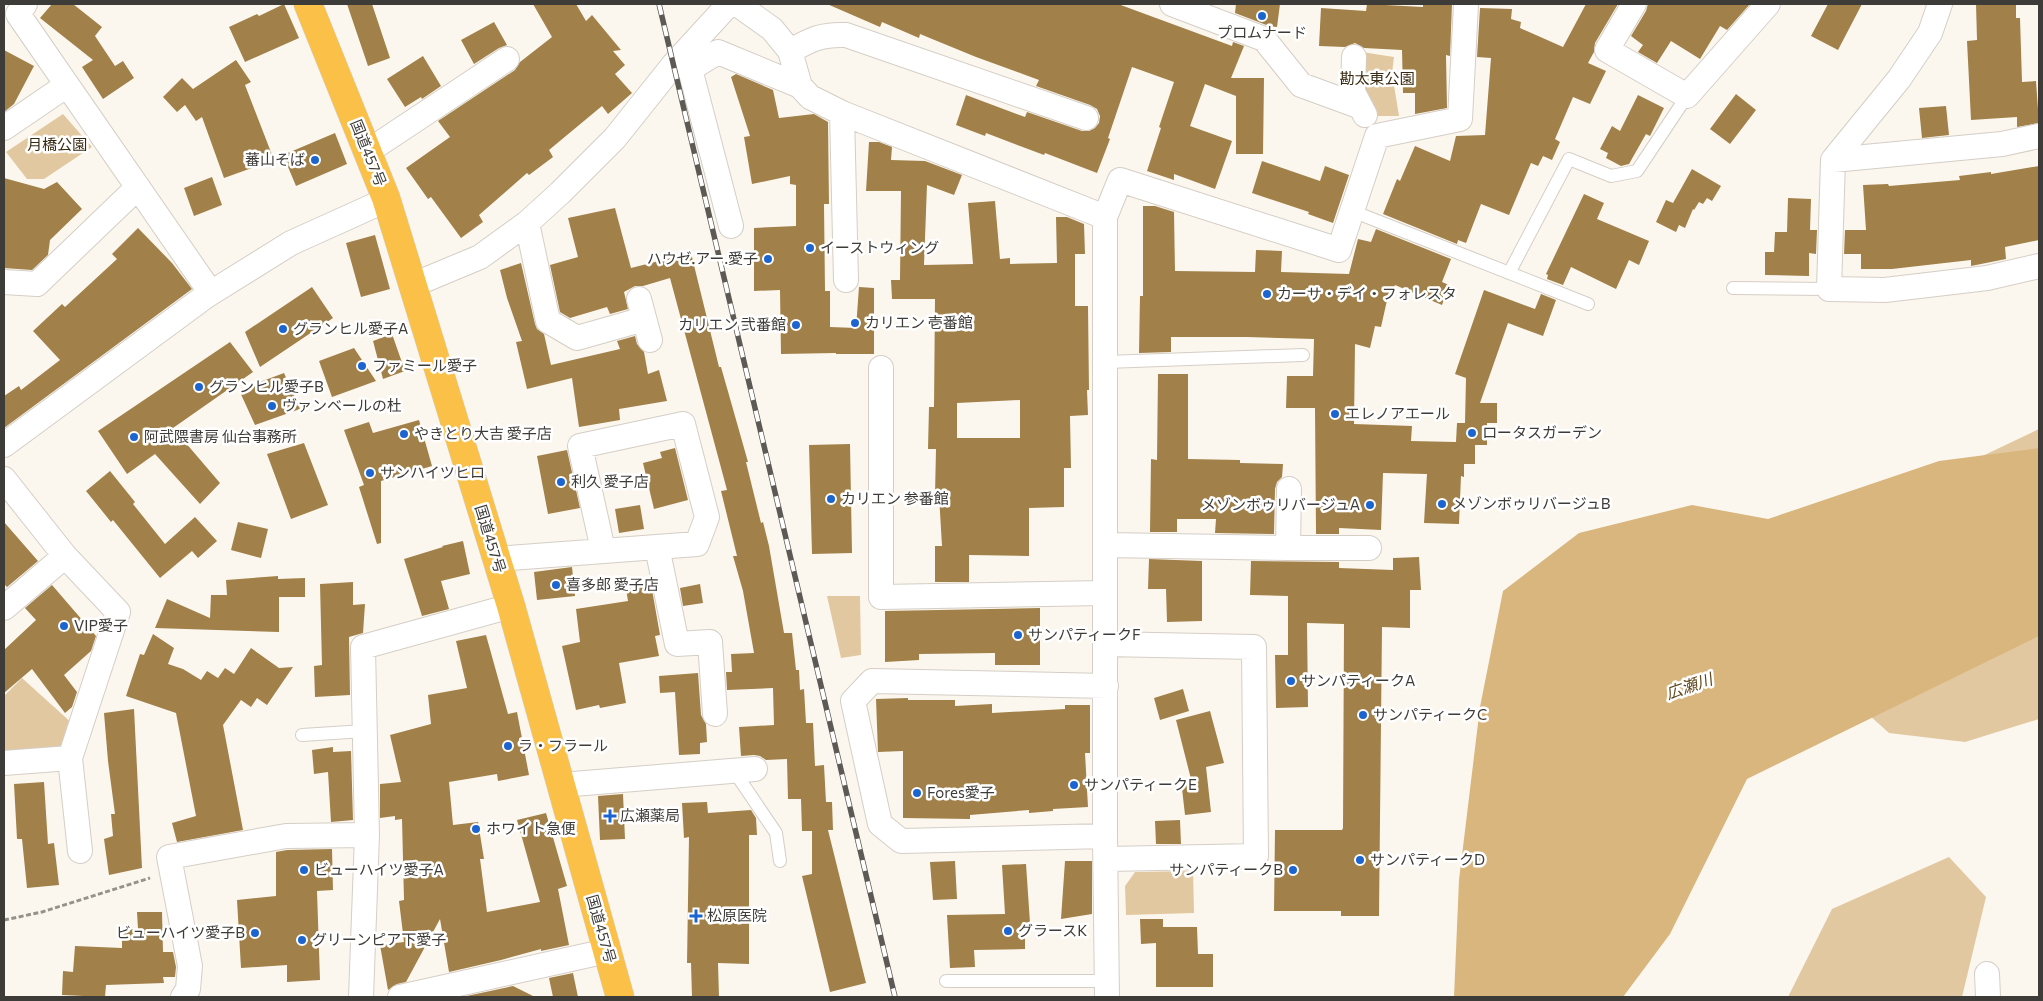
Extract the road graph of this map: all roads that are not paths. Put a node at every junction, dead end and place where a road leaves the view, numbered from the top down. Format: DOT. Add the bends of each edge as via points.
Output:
graph roads {
  1 [pos="25,4"];
  2 [pos="308,4"];
  3 [pos="729,4"];
  4 [pos="737,4"];
  5 [pos="1172,4"];
  6 [pos="1466,4"];
  7 [pos="1634,4"];
  8 [pos="1768,4"];
  9 [pos="1940,4"];
  10 [pos="790,51"];
  11 [pos="1354,57"];
  12 [pos="506,59"];
  13 [pos="67,85"];
  14 [pos="800,86"];
  15 [pos="1687,96"];
  16 [pos="1361,107"];
  17 [pos="842,113"];
  18 [pos="1086,118"];
  19 [pos="4,128"];
  20 [pos="1377,136"];
  21 [pos="2039,136"];
  22 [pos="367,152"];
  23 [pos="1833,160"];
  24 [pos="138,187"];
  25 [pos="386,198"];
  26 [pos="1352,211"];
  27 [pos="1105,217"];
  28 [pos="527,223"];
  29 [pos="731,226"];
  30 [pos="2039,266"];
  31 [pos="1509,273"];
  32 [pos="846,280"];
  33 [pos="4,282"];
  34 [pos="413,286"];
  35 [pos="1733,288"];
  36 [pos="1829,289"];
  37 [pos="211,293"];
  38 [pos="1588,304"];
  39 [pos="644,319"];
  40 [pos="1303,355"];
  41 [pos="1106,362"];
  42 [pos="881,368"];
  43 [pos="4,445"];
  44 [pos="4,479"];
  45 [pos="1289,489"];
  46 [pos="1106,545"];
  47 [pos="657,547"];
  48 [pos="1288,548"];
  49 [pos="1369,548"];
  50 [pos="603,550"];
  51 [pos="65,556"];
  52 [pos="496,559"];
  53 [pos="1105,593"];
  54 [pos="511,606"];
  55 [pos="4,608"];
  56 [pos="1105,644"];
  57 [pos="1106,686"];
  58 [pos="715,714"];
  59 [pos="365,731"];
  60 [pos="302,735"];
  61 [pos="70,758"];
  62 [pos="4,763"];
  63 [pos="745,770"];
  64 [pos="561,785"];
  65 [pos="367,834"];
  66 [pos="1106,848"];
  67 [pos="80,850"];
  68 [pos="780,861"];
  69 [pos="607,951"];
  70 [pos="1987,974"];
  71 [pos="946,981"];
  72 [pos="1107,989"];
  73 [pos="183,997"];
  74 [pos="361,997"];
  75 [pos="400,997"];
  76 [pos="620,997"];
  77 [pos="1988,997"];
  1 -- 13 [label="street" via="18,14"];
  2 -- 22 [label="highway, 国道457号"];
  3 -- 28 [label="street" via="674,64 615,138"];
  4 -- 10 [label="street" via="772,30"];
  5 -- 16 [label="street" via="1264,39 1300,85"];
  6 -- 20 [label="street" via="1460,118"];
  7 -- 15 [label="street" via="1606,50"];
  8 -- 15 [label="street"];
  9 -- 23 [label="street" via="1930,33 1899,79"];
  10 -- 14 [label="street"];
  10 -- 18 [label="street" via="828,34 846,35"];
  11 -- 16 [label="street" via="1353,92"];
  12 -- 22 [label="street"];
  13 -- 19 [label="street"];
  13 -- 24 [label="street"];
  14 -- 17 [label="street" via="810,97"];
  14 -- 29 [label="street" via="718,52 690,69"];
  15 -- 31 [label="lane" via="1637,171 1611,176 1569,158"];
  16 -- 20 [label="street"];
  17 -- 27 [label="street"];
  17 -- 32 [label="street"];
  20 -- 26 [label="street"];
  21 -- 23 [label="street" via="2002,144"];
  22 -- 25 [label="highway, 国道457号"];
  23 -- 36 [label="street"];
  24 -- 33 [label="street" via="37,284"];
  24 -- 37 [label="street"];
  25 -- 34 [label="highway, 国道457号"];
  25 -- 37 [label="street" via="291,243"];
  26 -- 27 [label="street" via="1339,250 1120,180"];
  26 -- 31 [label="lane"];
  27 -- 41 [label="street"];
  28 -- 34 [label="street" via="480,257"];
  28 -- 39 [label="street" via="548,321 577,338"];
  30 -- 36 [label="street" via="1987,278 1885,290"];
  31 -- 38 [label="lane"];
  34 -- 52 [label="highway, 国道457号"];
  35 -- 36 [label="lane"];
  37 -- 43 [label="street"];
  40 -- 41 [label="lane"];
  41 -- 46 [label="street"];
  42 -- 53 [label="street" via="881,597"];
  44 -- 51 [label="street"];
  45 -- 48 [label="street"];
  46 -- 48 [label="street"];
  46 -- 53 [label="street"];
  47 -- 50 [label="street"];
  47 -- 50 [label="street" via="697,544 707,517 683,424 580,446"];
  47 -- 58 [label="street" via="677,644 710,642"];
  48 -- 49 [label="street"];
  50 -- 52 [label="street"];
  51 -- 55 [label="street"];
  51 -- 61 [label="street" via="118,612"];
  52 -- 54 [label="highway, 国道457号"];
  53 -- 56 [label="street"];
  54 -- 59 [label="street" via="363,647"];
  54 -- 64 [label="highway, 国道457号"];
  56 -- 57 [label="street"];
  56 -- 66 [label="street" via="1254,647 1256,856"];
  57 -- 66 [label="street"];
  57 -- 66 [label="street" via="872,681 853,701 880,824 901,841"];
  59 -- 60 [label="lane"];
  59 -- 65 [label="street"];
  61 -- 62 [label="street"];
  61 -- 67 [label="street"];
  63 -- 64 [label="street"];
  63 -- 68 [label="lane" via="776,833"];
  64 -- 69 [label="highway, 国道457号"];
  65 -- 73 [label="street" via="286,836 169,858 190,966 188,989"];
  65 -- 74 [label="street"];
  66 -- 72 [label="street"];
  69 -- 75 [label="street"];
  69 -- 76 [label="highway, 国道457号"];
  70 -- 77 [label="street"];
  71 -- 72 [label="lane"];
}
